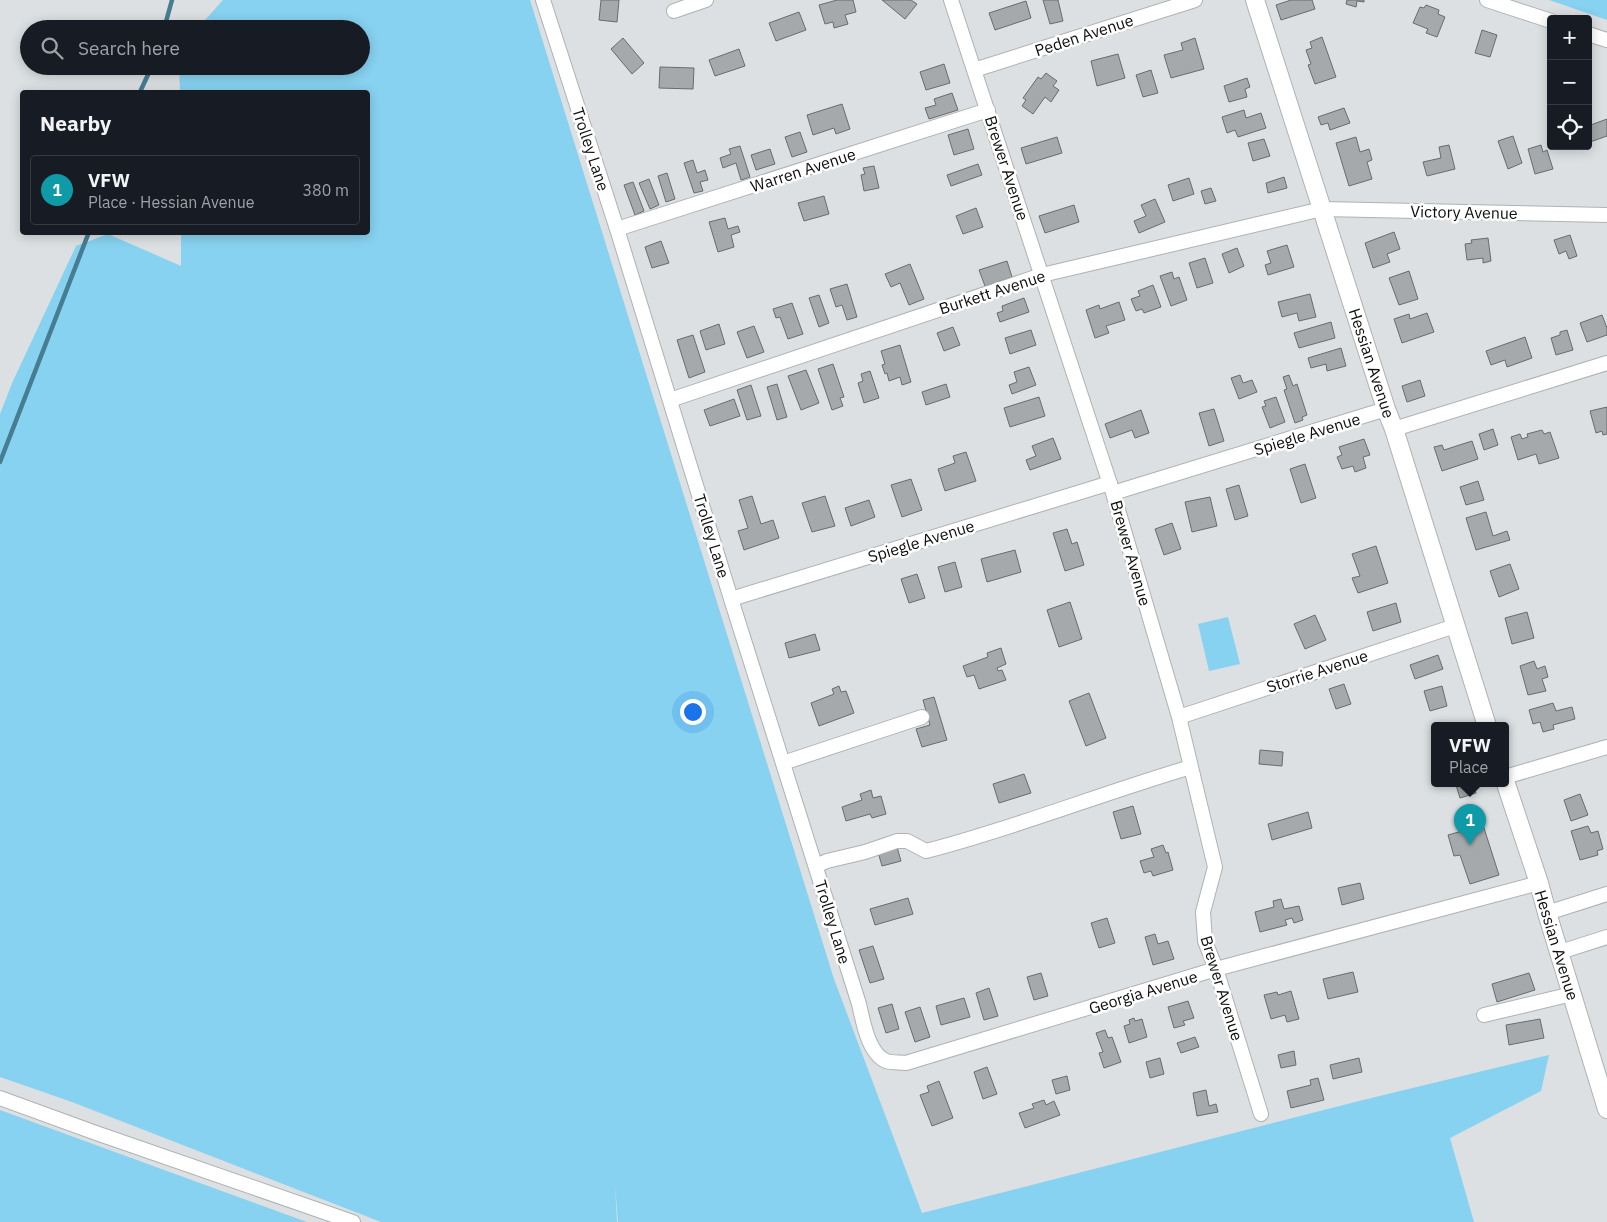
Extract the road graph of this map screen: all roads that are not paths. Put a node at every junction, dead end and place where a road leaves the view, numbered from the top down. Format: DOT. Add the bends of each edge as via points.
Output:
graph roads {
  1 [pos="543,0"];
  2 [pos="706,0"];
  3 [pos="951,0"];
  4 [pos="1195,0"];
  5 [pos="1255,0"];
  6 [pos="1487,0"];
  7 [pos="674,11"];
  8 [pos="1547,21"];
  9 [pos="1592,35"];
  10 [pos="1607,40"];
  11 [pos="974,70"];
  12 [pos="988,110"];
  13 [pos="1322,209"];
  14 [pos="1607,214"];
  15 [pos="617,229"];
  16 [pos="1042,275"];
  17 [pos="1607,363"];
  18 [pos="670,400"];
  19 [pos="1386,409"];
  20 [pos="1394,429"];
  21 [pos="1111,488"];
  22 [pos="731,599"];
  23 [pos="1455,626"];
  24 [pos="922,717"];
  25 [pos="1179,717"];
  26 [pos="1486,722"];
  27 [pos="1607,747"];
  28 [pos="783,763"];
  29 [pos="1191,767"];
  30 [pos="1509,776"];
  31 [pos="1507,787"];
  32 [pos="816,866"];
  33 [pos="1539,883"];
  34 [pos="1607,894"];
  35 [pos="1546,912"];
  36 [pos="1607,937"];
  37 [pos="1560,952"];
  38 [pos="1216,970"];
  39 [pos="1572,994"];
  40 [pos="1484,1015"];
  41 [pos="893,1061"];
  42 [pos="0,1098"];
  43 [pos="1607,1109"];
  44 [pos="1261,1114"];
  45 [pos="353,1222"];
  1 -- 15 [label="street, Trolley Lane"];
  2 -- 7 [label="street"];
  3 -- 11 [label="street, Brewer Avenue"];
  4 -- 11 [label="street, Peden Avenue"];
  5 -- 13 [label="main road, Hessian Avenue"];
  6 -- 8 [label="street"];
  9 -- 10 [label="street"];
  11 -- 12 [label="street, Brewer Avenue"];
  12 -- 15 [label="street, Warren Avenue"];
  12 -- 16 [label="street, Brewer Avenue"];
  13 -- 14 [label="street, Victory Avenue"];
  13 -- 16 [label="street, Burkett Avenue"];
  13 -- 19 [label="main road, Hessian Avenue"];
  15 -- 18 [label="street, Trolley Lane"];
  16 -- 18 [label="street, Burkett Avenue"];
  16 -- 21 [label="street, Brewer Avenue"];
  17 -- 20 [label="street"];
  18 -- 22 [label="street, Trolley Lane"];
  19 -- 20 [label="main road, Hessian Avenue"];
  19 -- 21 [label="street, Spiegle Avenue"];
  20 -- 23 [label="main road, Hessian Avenue"];
  21 -- 22 [label="street, Spiegle Avenue"];
  21 -- 25 [label="street, Brewer Avenue"];
  22 -- 28 [label="street, Trolley Lane"];
  23 -- 25 [label="street, Storrie Avenue"];
  23 -- 26 [label="main road, Hessian Avenue"];
  24 -- 28 [label="street"];
  25 -- 29 [label="street, Brewer Avenue"];
  27 -- 30 [label="street"];
  28 -- 32 [label="street, Trolley Lane"];
  29 -- 32 [label="street" via="953,844 926,851 907,841 897,841"];
  29 -- 38 [label="street, Brewer Avenue" via="1215,867 1203,912 1205,940"];
  31 -- 33 [label="main road, Hessian Avenue"];
  32 -- 41 [label="street, Trolley Lane" via="867,1037 878,1054 886,1061"];
  33 -- 35 [label="main road, Hessian Avenue"];
  33 -- 38 [label="street, Georgia Avenue"];
  34 -- 35 [label="street"];
  35 -- 37 [label="main road, Hessian Avenue"];
  36 -- 37 [label="street"];
  37 -- 39 [label="main road, Hessian Avenue"];
  38 -- 41 [label="street, Georgia Avenue" via="906,1063"];
  38 -- 44 [label="street, Brewer Avenue"];
  39 -- 40 [label="street"];
  39 -- 43 [label="main road, Hessian Avenue"];
  42 -- 45 [label="street"];
}
